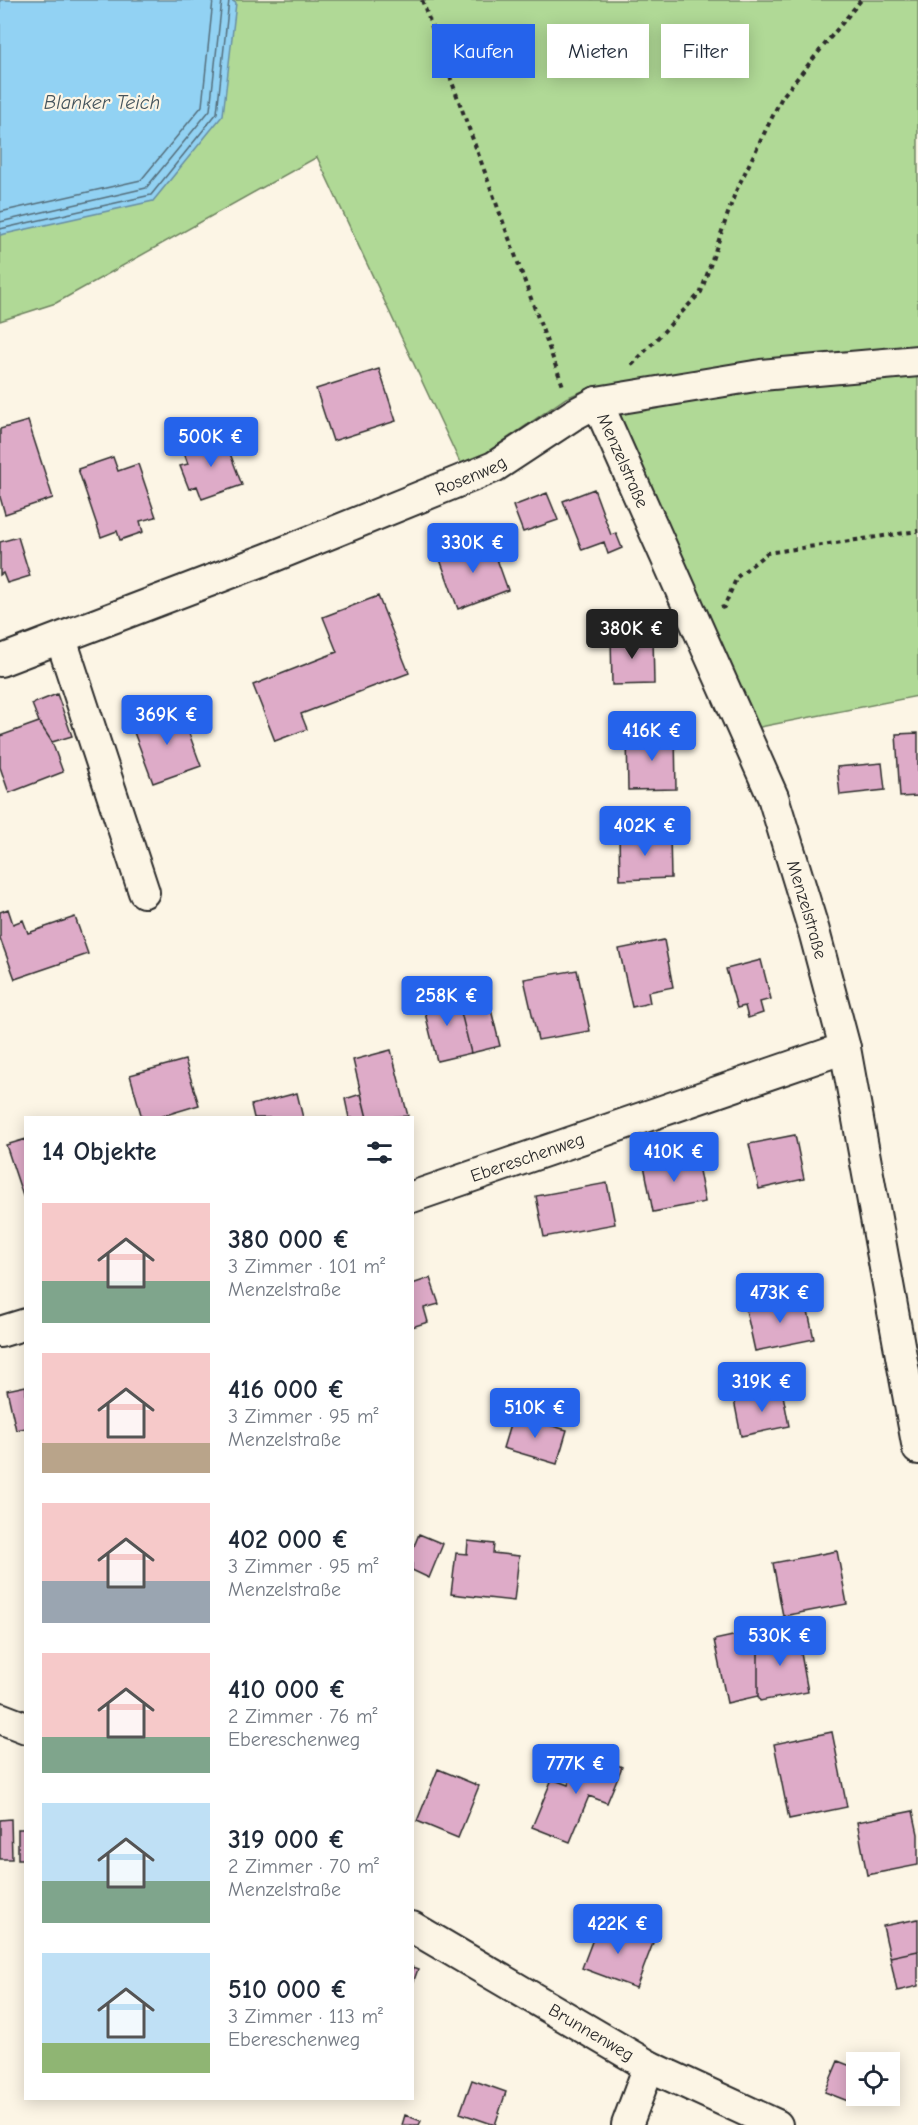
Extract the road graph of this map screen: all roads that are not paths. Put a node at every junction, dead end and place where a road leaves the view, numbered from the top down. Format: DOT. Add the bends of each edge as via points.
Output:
graph roads {
  1 [pos="918,361"];
  2 [pos="585,408"];
  3 [pos="61,639"];
  4 [pos="0,662"];
  5 [pos="144,891"];
  6 [pos="844,1048"];
  7 [pos="414,1196"];
  8 [pos="24,1325"];
  9 [pos="0,1332"];
  10 [pos="918,1449"];
  11 [pos="0,1718"];
  12 [pos="24,1727"];
  13 [pos="414,1928"];
  14 [pos="649,2066"];
  15 [pos="627,2125"];
  16 [pos="777,2125"];
  1 -- 2 [label="street, Rosenweg" via="762,375"];
  2 -- 3 [label="street, Rosenweg" via="494,467"];
  2 -- 6 [label="street, Menzelstraße" via="694,620 773,797"];
  3 -- 4 [label="street, Rosenweg"];
  3 -- 5 [label="street"];
  6 -- 7 [label="street, Ebereschenweg"];
  6 -- 10 [label="street, Menzelstraße"];
  8 -- 9 [label="street"];
  11 -- 12 [label="street"];
  13 -- 14 [label="street, Brunnenweg"];
  14 -- 15 [label="street"];
  14 -- 16 [label="street, Brunnenweg"];
}
